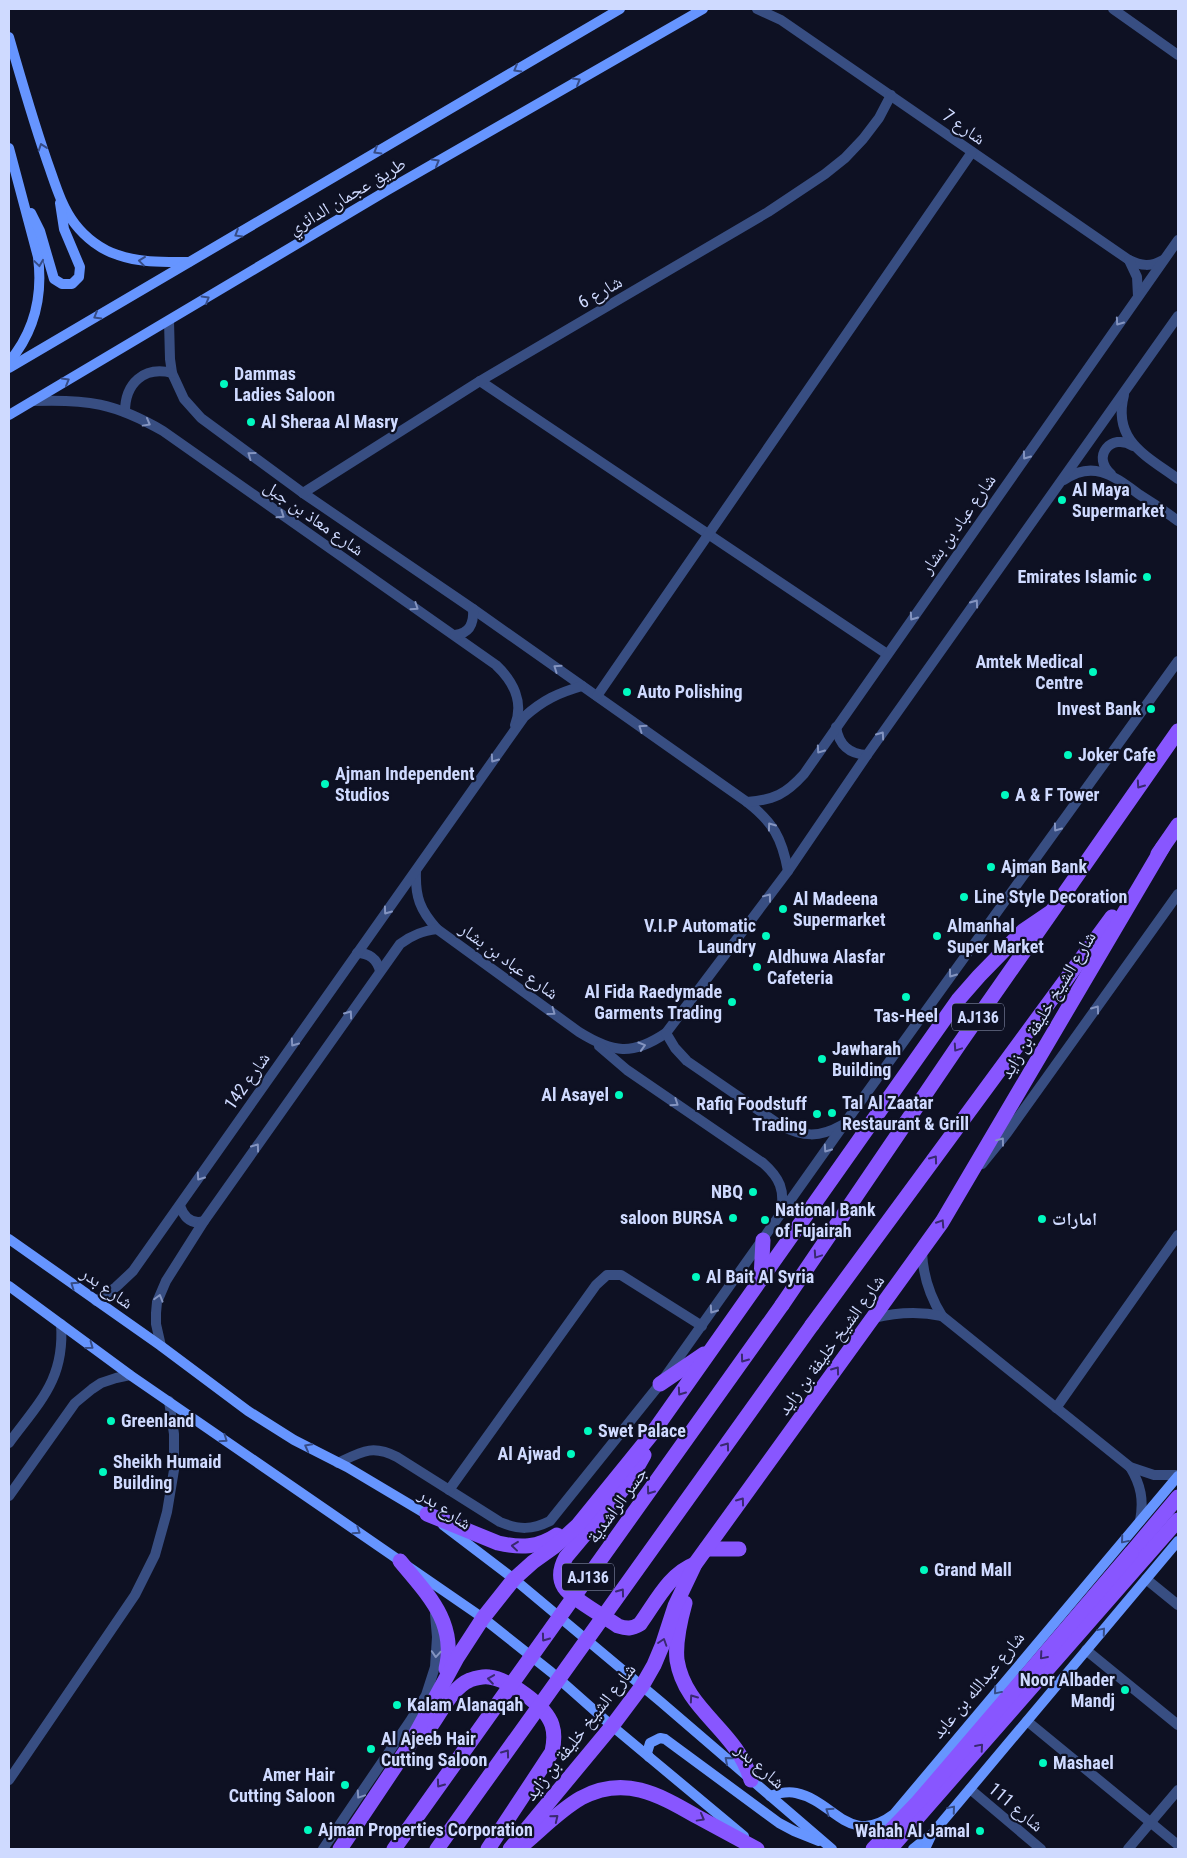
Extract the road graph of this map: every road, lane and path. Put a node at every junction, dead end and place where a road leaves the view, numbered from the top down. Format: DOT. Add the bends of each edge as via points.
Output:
graph roads {
  1 [pos="620,9"];
  2 [pos="703,9"];
  3 [pos="756,9"];
  4 [pos="776,9"];
  5 [pos="1113,9"];
  6 [pos="781,20"];
  7 [pos="9,37"];
  8 [pos="1178,54"];
  9 [pos="891,95"];
  10 [pos="9,148"];
  11 [pos="972,152"];
  12 [pos="59,196"];
  13 [pos="24,204"];
  14 [pos="1178,240"];
  15 [pos="1166,258"];
  16 [pos="1129,260"];
  17 [pos="190,262"];
  18 [pos="1138,296"];
  19 [pos="1178,316"];
  20 [pos="168,321"];
  21 [pos="9,362"];
  22 [pos="9,368"];
  23 [pos="172,373"];
  24 [pos="480,380"];
  25 [pos="1126,391"];
  26 [pos="32,401"];
  27 [pos="125,412"];
  28 [pos="9,415"];
  29 [pos="1134,446"];
  30 [pos="1113,476"];
  31 [pos="1178,479"];
  32 [pos="1061,482"];
  33 [pos="304,493"];
  34 [pos="1178,521"];
  35 [pos="708,534"];
  36 [pos="474,609"];
  37 [pos="455,635"];
  38 [pos="887,654"];
  39 [pos="1178,661"];
  40 [pos="582,686"];
  41 [pos="596,696"];
  42 [pos="836,728"];
  43 [pos="1178,731"];
  44 [pos="511,734"];
  45 [pos="867,755"];
  46 [pos="747,802"];
  47 [pos="1178,825"];
  48 [pos="1163,847"];
  49 [pos="416,871"];
  50 [pos="788,871"];
  51 [pos="1178,894"];
  52 [pos="1051,912"];
  53 [pos="437,929"];
  54 [pos="358,952"];
  55 [pos="380,971"];
  56 [pos="666,1033"];
  57 [pos="595,1042"];
  58 [pos="845,1123"];
  59 [pos="969,1178"];
  60 [pos="180,1206"];
  61 [pos="780,1215"];
  62 [pos="204,1220"];
  63 [pos="1178,1235"];
  64 [pos="9,1238"];
  65 [pos="762,1240"];
  66 [pos="922,1252"];
  67 [pos="761,1278"];
  68 [pos="9,1286"];
  69 [pos="14,1295"];
  70 [pos="96,1300"];
  71 [pos="942,1316"];
  72 [pos="874,1318"];
  73 [pos="61,1324"];
  74 [pos="702,1326"];
  75 [pos="161,1346"];
  76 [pos="711,1349"];
  77 [pos="130,1375"];
  78 [pos="660,1384"];
  79 [pos="169,1401"];
  80 [pos="1056,1408"];
  81 [pos="651,1435"];
  82 [pos="9,1443"];
  83 [pos="633,1458"];
  84 [pos="338,1463"];
  85 [pos="1130,1467"];
  86 [pos="1178,1475"];
  87 [pos="450,1490"];
  88 [pos="9,1496"];
  89 [pos="1178,1497"];
  90 [pos="427,1514"];
  91 [pos="1178,1520"];
  92 [pos="1140,1521"];
  93 [pos="1178,1541"];
  94 [pos="706,1549"];
  95 [pos="739,1549"];
  96 [pos="1137,1557"];
  97 [pos="400,1561"];
  98 [pos="694,1566"];
  99 [pos="514,1579"];
  100 [pos="1146,1579"];
  101 [pos="435,1606"];
  102 [pos="1178,1606"];
  103 [pos="483,1618"];
  104 [pos="1086,1650"];
  105 [pos="642,1686"];
  106 [pos="441,1689"];
  107 [pos="1027,1721"];
  108 [pos="1178,1725"];
  109 [pos="612,1726"];
  110 [pos="410,1746"];
  111 [pos="649,1757"];
  112 [pos="9,1780"];
  113 [pos="751,1780"];
  114 [pos="970,1789"];
  115 [pos="1178,1790"];
  116 [pos="770,1796"];
  117 [pos="894,1814"];
  118 [pos="1151,1823"];
  119 [pos="932,1834"];
  120 [pos="1178,1845"];
  121 [pos="828,1846"];
  122 [pos="323,1849"];
  123 [pos="340,1849"];
  124 [pos="394,1849"];
  125 [pos="437,1849"];
  126 [pos="488,1849"];
  127 [pos="510,1849"];
  128 [pos="517,1849"];
  129 [pos="758,1849"];
  130 [pos="873,1849"];
  131 [pos="890,1849"];
  132 [pos="914,1849"];
  133 [pos="925,1849"];
  134 [pos="1041,1849"];
  135 [pos="1128,1849"];
  1 -- 17 [label="main road, طريق عجمان الدائري, one-way"];
  20 -- 2 [label="main road, طريق عجمان الدائري, one-way"];
  3 -- 6 [label="street, شارع 7"];
  4 -- 6 [label="street"];
  5 -- 8 [label="street"];
  6 -- 9 [label="street, شارع 7"];
  12 -- 7 [label="main road, one-way"];
  9 -- 11 [label="street, شارع 7"];
  9 -- 24 [label="street, شارع 6" via="863,139 825,174 768,212"];
  10 -- 13 [label="main road"];
  11 -- 16 [label="street, شارع 7"];
  11 -- 35 [label="street"];
  12 -- 13 [label="main road" via="64,229 81,272 76,281 67,285 54,279 40,231"];
  17 -- 12 [label="main road, one-way" via="137,260 109,251 96,244 75,224"];
  13 -- 21 [label="main road, one-way" via="38,257 40,290 35,317 26,338"];
  14 -- 15 [label="street, شارع عباد بن بشار"];
  15 -- 16 [label="street, شارع 7" via="1148,266"];
  15 -- 18 [label="street, شارع عباد بن بشار"];
  16 -- 18 [label="street" via="1137,277"];
  17 -- 22 [label="main road, طريق عجمان الدائري, one-way"];
  18 -- 38 [label="street, شارع عباد بن بشار, one-way"];
  19 -- 25 [label="street, شارع عباد بن بشار"];
  20 -- 23 [label="street, شارع معاذ بن جبل"];
  26 -- 20 [label="main road, طريق عجمان الدائري, one-way"];
  23 -- 27 [label="street" via="149,373 135,382 126,395"];
  33 -- 23 [label="street, شارع معاذ بن جبل, one-way" via="201,418 184,399"];
  24 -- 33 [label="street, شارع 6"];
  24 -- 35 [label="street"];
  25 -- 29 [label="street" via="1122,420"];
  25 -- 32 [label="street, شارع عباد بن بشار"];
  26 -- 27 [label="street, شارع معاذ بن جبل" via="90,402"];
  26 -- 28 [label="main road, طريق عجمان الدائري"];
  27 -- 37 [label="street, شارع معاذ بن جبل, one-way" via="176,440"];
  29 -- 30 [label="street" via="1126,441 1117,441 1104,452 1102,461"];
  29 -- 31 [label="street"];
  30 -- 32 [label="street" via="1100,471 1086,471 1072,474"];
  30 -- 34 [label="street"];
  45 -- 32 [label="street, شارع عباد بن بشار, one-way"];
  33 -- 36 [label="street, شارع معاذ بن جبل"];
  35 -- 38 [label="street"];
  35 -- 41 [label="street"];
  36 -- 37 [label="street" via="471,627"];
  40 -- 36 [label="street, شارع معاذ بن جبل, one-way"];
  37 -- 44 [label="street, شارع معاذ بن جبل" via="496,665 513,685 518,709"];
  38 -- 42 [label="street, شارع عباد بن بشار"];
  39 -- 58 [label="street, one-way"];
  40 -- 41 [label="street, شارع معاذ بن جبل"];
  40 -- 44 [label="street" via="541,702"];
  46 -- 41 [label="street, one-way"];
  42 -- 45 [label="street" via="842,745 849,751"];
  42 -- 46 [label="street, شارع عباد بن بشار, one-way" via="793,786 779,796"];
  43 -- 52 [label="main road, AJ136, one-way"];
  44 -- 49 [label="street, one-way"];
  45 -- 50 [label="street, شارع عباد بن بشار"];
  50 -- 46 [label="street, one-way" via="776,831"];
  47 -- 48 [label="main road, شارع الشيخ خليفة بن زايد / AJ136"];
  48 -- 59 [label="main road, شارع الشيخ خليفة بن زايد"];
  125 -- 48 [label="main road, شارع الشيخ خليفة بن زايد / AJ136, one-way, bridge" via="812,1325"];
  49 -- 53 [label="street, شارع عباد بن بشار" via="415,888 419,903"];
  49 -- 54 [label="street, شارع 142, one-way"];
  56 -- 50 [label="street, شارع عباد بن بشار, one-way"];
  59 -- 51 [label="street, one-way" via="1007,1133"];
  52 -- 67 [label="main road" via="1023,930 958,1000"];
  52 -- 124 [label="main road, جسر الراشدية / AJ136, one-way, bridge" via="782,1305"];
  53 -- 55 [label="street" via="411,936 400,944"];
  53 -- 57 [label="street, شارع عباد بن بشار, one-way"];
  54 -- 55 [label="street" via="372,957"];
  54 -- 60 [label="street, شارع 142, one-way"];
  62 -- 55 [label="street, one-way"];
  57 -- 56 [label="street, شارع عباد بن بشار, one-way" via="612,1048 632,1049 650,1044"];
  56 -- 58 [label="street" via="687,1061 780,1125 796,1133 813,1135 830,1132"];
  57 -- 61 [label="street, one-way" via="627,1070 774,1173 781,1186 783,1201"];
  58 -- 61 [label="street, one-way"];
  66 -- 59 [label="main road, شارع الشيخ خليفة بن زايد, one-way"];
  60 -- 62 [label="street" via="189,1220"];
  60 -- 70 [label="street, شارع 142" via="133,1271"];
  61 -- 65 [label="street"];
  75 -- 62 [label="street, one-way" via="156,1319 157,1302"];
  63 -- 80 [label="street"];
  70 -- 64 [label="main road, شارع بدر, one-way"];
  65 -- 67 [label="main road"];
  65 -- 74 [label="street, one-way"];
  66 -- 71 [label="street" via="927,1286"];
  66 -- 72 [label="main road, شارع الشيخ خليفة بن زايد"];
  67 -- 76 [label="main road"];
  68 -- 69 [label="main road"];
  69 -- 73 [label="main road"];
  70 -- 75 [label="main road, شارع بدر"];
  71 -- 72 [label="street" via="908,1312"];
  71 -- 80 [label="street"];
  94 -- 72 [label="main road, شارع الشيخ خليفة بن زايد, one-way"];
  73 -- 77 [label="main road, one-way"];
  73 -- 82 [label="street" via="62,1341 56,1372 48,1389"];
  74 -- 78 [label="street"];
  74 -- 87 [label="street" via="621,1275 607,1275 596,1285"];
  84 -- 75 [label="main road, شارع بدر, one-way" via="248,1411"];
  76 -- 78 [label="main road"];
  76 -- 81 [label="main road, one-way"];
  77 -- 79 [label="main road"];
  77 -- 88 [label="street" via="101,1383 79,1399"];
  78 -- 87 [label="street" via="550,1521 538,1527 512,1528"];
  79 -- 97 [label="main road, one-way"];
  79 -- 112 [label="street" via="174,1434 174,1470 155,1555 135,1595"];
  80 -- 85 [label="street"];
  81 -- 83 [label="main road"];
  81 -- 98 [label="main road" via="638,1468 566,1557 560,1576 570,1594 626,1629 640,1624 676,1574"];
  83 -- 90 [label="main road, one-way" via="611,1473 566,1527 546,1542 534,1546 498,1543"];
  83 -- 99 [label="main road" via="578,1525"];
  84 -- 87 [label="street" via="364,1450 381,1451"];
  84 -- 90 [label="main road, شارع بدر"];
  85 -- 86 [label="street" via="1154,1475"];
  85 -- 92 [label="street" via="1142,1493"];
  86 -- 92 [label="main road, شارع عبدالله بن عابد"];
  89 -- 96 [label="main road, شارع عبدالله بن عابد"];
  90 -- 99 [label="main road, شارع بدر"];
  91 -- 96 [label="main road, شارع عبدالله بن عابد"];
  92 -- 117 [label="main road, شارع عبدالله بن عابد, one-way"];
  93 -- 100 [label="main road"];
  94 -- 95 [label="main road"];
  94 -- 98 [label="main road, شارع الشيخ خليفة بن زايد"];
  96 -- 130 [label="main road, شارع عبدالله بن عابد, one-way, bridge"];
  131 -- 96 [label="main road, شارع عبدالله بن عابد, one-way"];
  97 -- 101 [label="main road"];
  97 -- 103 [label="main road"];
  105 -- 98 [label="main road, شارع الشيخ خليفة بن زايد, one-way" via="657,1659 675,1606"];
  113 -- 98 [label="main road, one-way" via="740,1752 698,1705 682,1678 677,1660 677,1640"];
  99 -- 103 [label="main road"];
  99 -- 105 [label="main road, شارع بدر"];
  100 -- 102 [label="street"];
  104 -- 100 [label="main road, one-way"];
  101 -- 106 [label="main road" via="446,1628 450,1649"];
  101 -- 122 [label="street, one-way" via="437,1652 426,1696"];
  103 -- 106 [label="main road"];
  103 -- 109 [label="main road"];
  104 -- 107 [label="main road"];
  104 -- 108 [label="street"];
  105 -- 109 [label="main road, شارع الشيخ خليفة بن زايد"];
  113 -- 105 [label="main road, شارع بدر, one-way"];
  106 -- 110 [label="main road"];
  107 -- 114 [label="main road"];
  107 -- 118 [label="street"];
  109 -- 111 [label="main road"];
  109 -- 127 [label="main road, شارع الشيخ خليفة بن زايد"];
  110 -- 123 [label="main road"];
  126 -- 110 [label="main road, one-way" via="552,1752 552,1725 545,1713 536,1703 499,1680 478,1678 457,1689 423,1736"];
  111 -- 121 [label="main road" via="650,1743 665,1739 779,1823"];
  111 -- 129 [label="main road"];
  113 -- 116 [label="main road, شارع بدر"];
  119 -- 114 [label="main road, one-way"];
  114 -- 134 [label="street, شارع 111"];
  115 -- 118 [label="street"];
  117 -- 116 [label="main road, شارع عبدالله بن عابد, one-way" via="885,1821 863,1826 852,1824 796,1793"];
  116 -- 121 [label="main road, شارع بدر"];
  117 -- 131 [label="main road" via="884,1834"];
  118 -- 120 [label="street"];
  118 -- 135 [label="street"];
  119 -- 132 [label="main road"];
  119 -- 133 [label="main road"];
  128 -- 129 [label="main road, one-way" via="581,1798 603,1790 626,1787 661,1796"];
}
